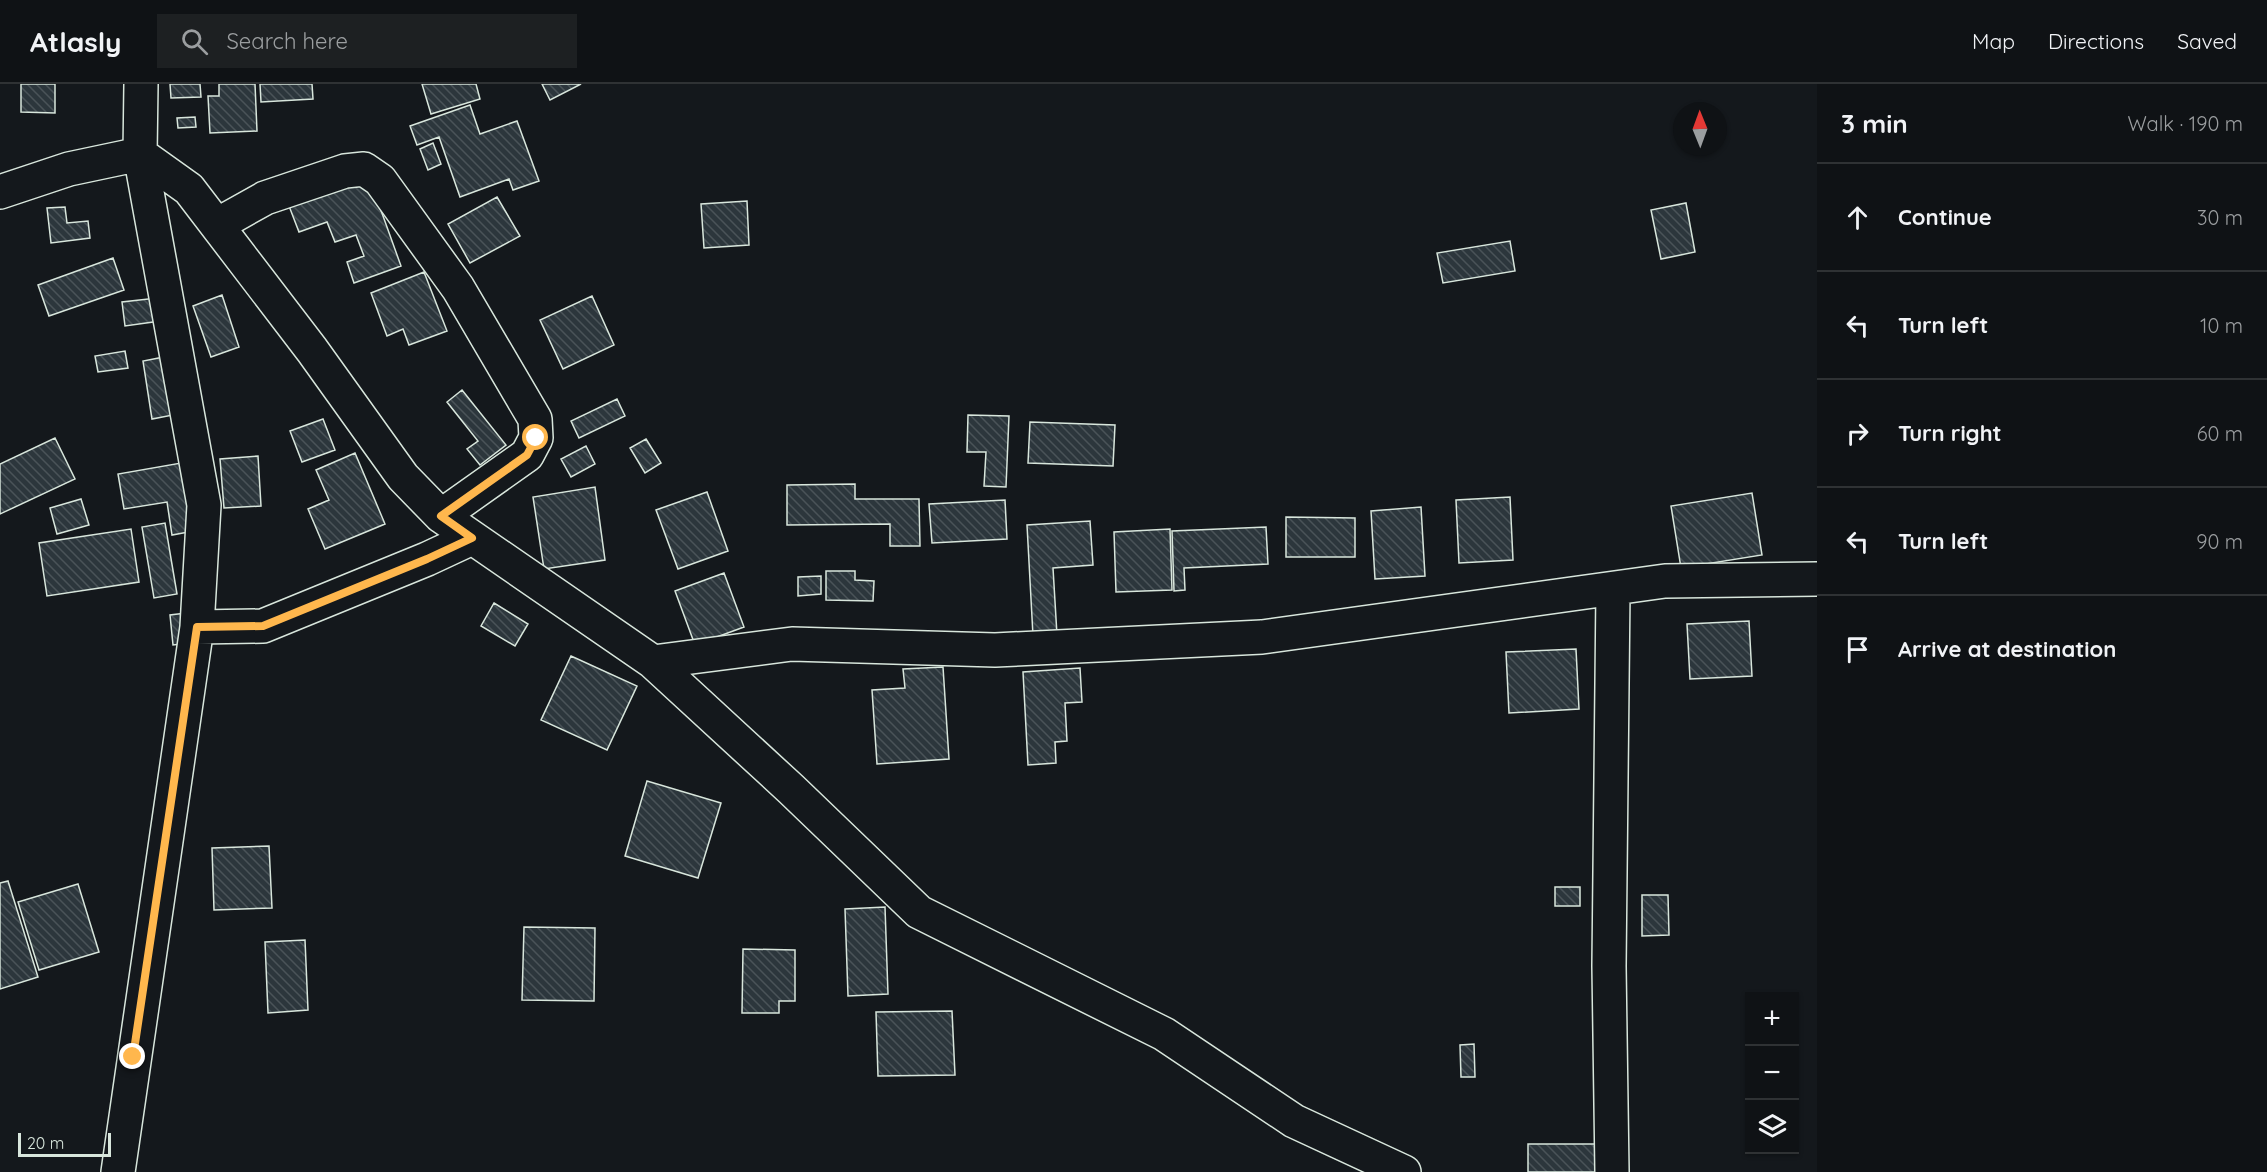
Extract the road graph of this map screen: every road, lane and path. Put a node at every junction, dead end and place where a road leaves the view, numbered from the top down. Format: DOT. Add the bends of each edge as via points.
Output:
graph roads {
  1 [pos="141,84"];
  2 [pos="140,154"];
  3 [pos="0,192"];
  4 [pos="217,225"];
  5 [pos="441,516"];
  6 [pos="472,538"];
  7 [pos="1817,579"];
  8 [pos="1613,590"];
  9 [pos="197,627"];
  10 [pos="653,662"];
  11 [pos="118,1172"];
  12 [pos="1404,1172"];
  13 [pos="1612,1172"];
  1 -- 2 [label="street"];
  2 -- 3 [label="street" via="69,169"];
  2 -- 4 [label="street" via="189,189"];
  2 -- 9 [label="street" via="204,505"];
  4 -- 5 [label="street" via="403,477"];
  4 -- 5 [label="street" via="265,198 345,171 364,169 380,180 459,288 535,419 536,438 527,455"];
  5 -- 6 [label="street"];
  6 -- 9 [label="street" via="263,626"];
  6 -- 10 [label="street"];
  7 -- 8 [label="street" via="1665,581"];
  8 -- 10 [label="street" via="1262,637 995,650 792,644"];
  8 -- 13 [label="street" via="1609,966"];
  9 -- 11 [label="street"];
  10 -- 12 [label="street" via="919,912 1164,1034 1294,1121"];
}
